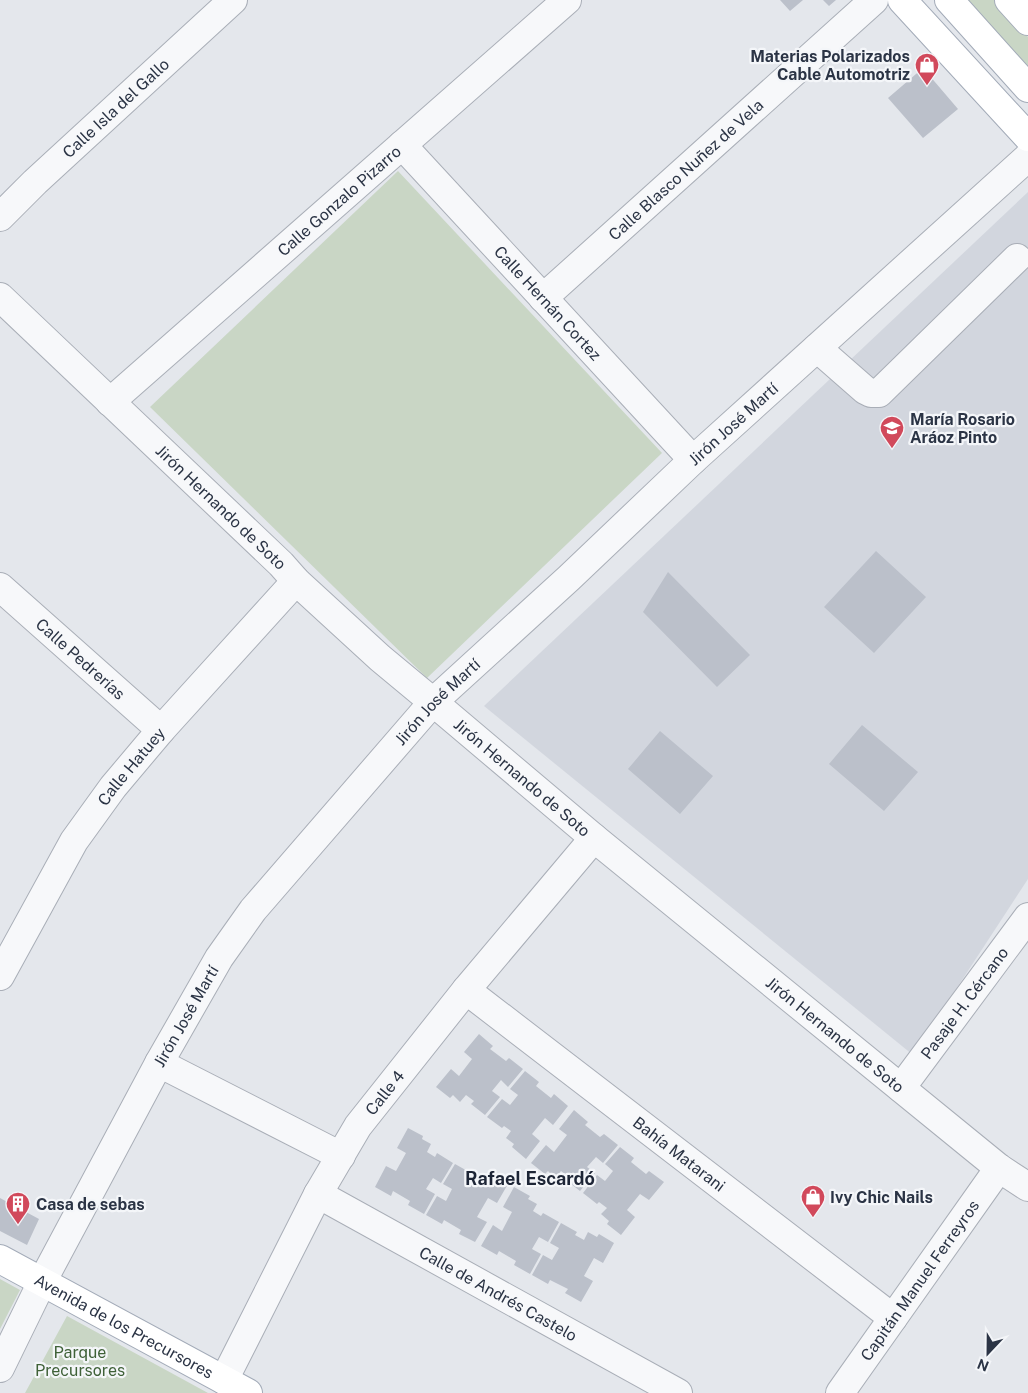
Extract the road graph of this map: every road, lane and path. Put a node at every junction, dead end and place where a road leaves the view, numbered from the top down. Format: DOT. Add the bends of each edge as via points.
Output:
graph roads {
  1 [pos="233,0"];
  2 [pos="874,0"];
  3 [pos="902,0"];
  4 [pos="950,0"];
  5 [pos="1009,0"];
  6 [pos="565,1"];
  7 [pos="1028,21"];
  8 [pos="1028,88"];
  9 [pos="1028,137"];
  10 [pos="402,146"];
  11 [pos="1028,157"];
  12 [pos="0,217"];
  13 [pos="1017,258"];
  14 [pos="0,297"];
  15 [pos="543,298"];
  16 [pos="817,348"];
  17 [pos="110,402"];
  18 [pos="693,460"];
  19 [pos="296,581"];
  20 [pos="4,598"];
  21 [pos="433,702"];
  22 [pos="161,730"];
  23 [pos="594,838"];
  24 [pos="1028,917"];
  25 [pos="0,976"];
  26 [pos="466,990"];
  27 [pos="159,1063"];
  28 [pos="901,1088"];
  29 [pos="341,1156"];
  30 [pos="999,1168"];
  31 [pos="1028,1187"];
  32 [pos="318,1194"];
  33 [pos="0,1259"];
  34 [pos="42,1282"];
  35 [pos="893,1318"];
  36 [pos="0,1368"];
  37 [pos="224,1380"];
  38 [pos="248,1393"];
  39 [pos="678,1393"];
  40 [pos="840,1393"];
  1 -- 12 [label="street, Calle Isla del Gallo"];
  2 -- 15 [label="street, Calle Blasco Nuñez de Vela"];
  3 -- 9 [label="main road"];
  4 -- 8 [label="main road"];
  5 -- 7 [label="main road"];
  6 -- 10 [label="street, Calle Gonzalo Pizarro"];
  10 -- 15 [label="street, Calle Hernán Cortez"];
  10 -- 17 [label="street, Calle Gonzalo Pizarro"];
  11 -- 16 [label="street, Jirón José Martí"];
  13 -- 16 [label="street" via="879,393 865,390"];
  14 -- 17 [label="street, Jirón Hernando de Soto"];
  15 -- 18 [label="street, Calle Hernán Cortez"];
  16 -- 18 [label="street, Jirón José Martí"];
  17 -- 19 [label="street, Jirón Hernando de Soto"];
  18 -- 21 [label="street, Jirón José Martí"];
  19 -- 21 [label="street, Jirón Hernando de Soto"];
  19 -- 22 [label="street, Calle Hatuey"];
  20 -- 22 [label="street, Calle Pedrerías"];
  21 -- 23 [label="street, Jirón Hernando de Soto"];
  21 -- 27 [label="street, Jirón José Martí" via="253,910 218,958"];
  22 -- 25 [label="street, Calle Hatuey" via="113,787 74,841"];
  23 -- 26 [label="street, Calle 4"];
  23 -- 28 [label="street, Jirón Hernando de Soto"];
  24 -- 28 [label="street, Pasaje H. Cércano"];
  26 -- 29 [label="street, Calle 4" via="358,1126"];
  26 -- 35 [label="street, Bahía Matarani"];
  27 -- 29 [label="street"];
  27 -- 34 [label="street, Jirón José Martí"];
  28 -- 30 [label="street, Jirón Hernando de Soto"];
  29 -- 32 [label="street, Calle 4"];
  30 -- 31 [label="street, Jirón Hernando de Soto"];
  30 -- 35 [label="street, Capitán Manuel Ferreyros"];
  32 -- 37 [label="street, Calle 4"];
  32 -- 39 [label="street, Calle de Andrés Castelo"];
  33 -- 34 [label="main road, Avenida de los Precursores"];
  34 -- 36 [label="street, Jirón José Martí"];
  34 -- 37 [label="main road, Avenida de los Precursores"];
  35 -- 40 [label="street, Capitán Manuel Ferreyros"];
  37 -- 38 [label="main road, Avenida de los Precursores"];
}
